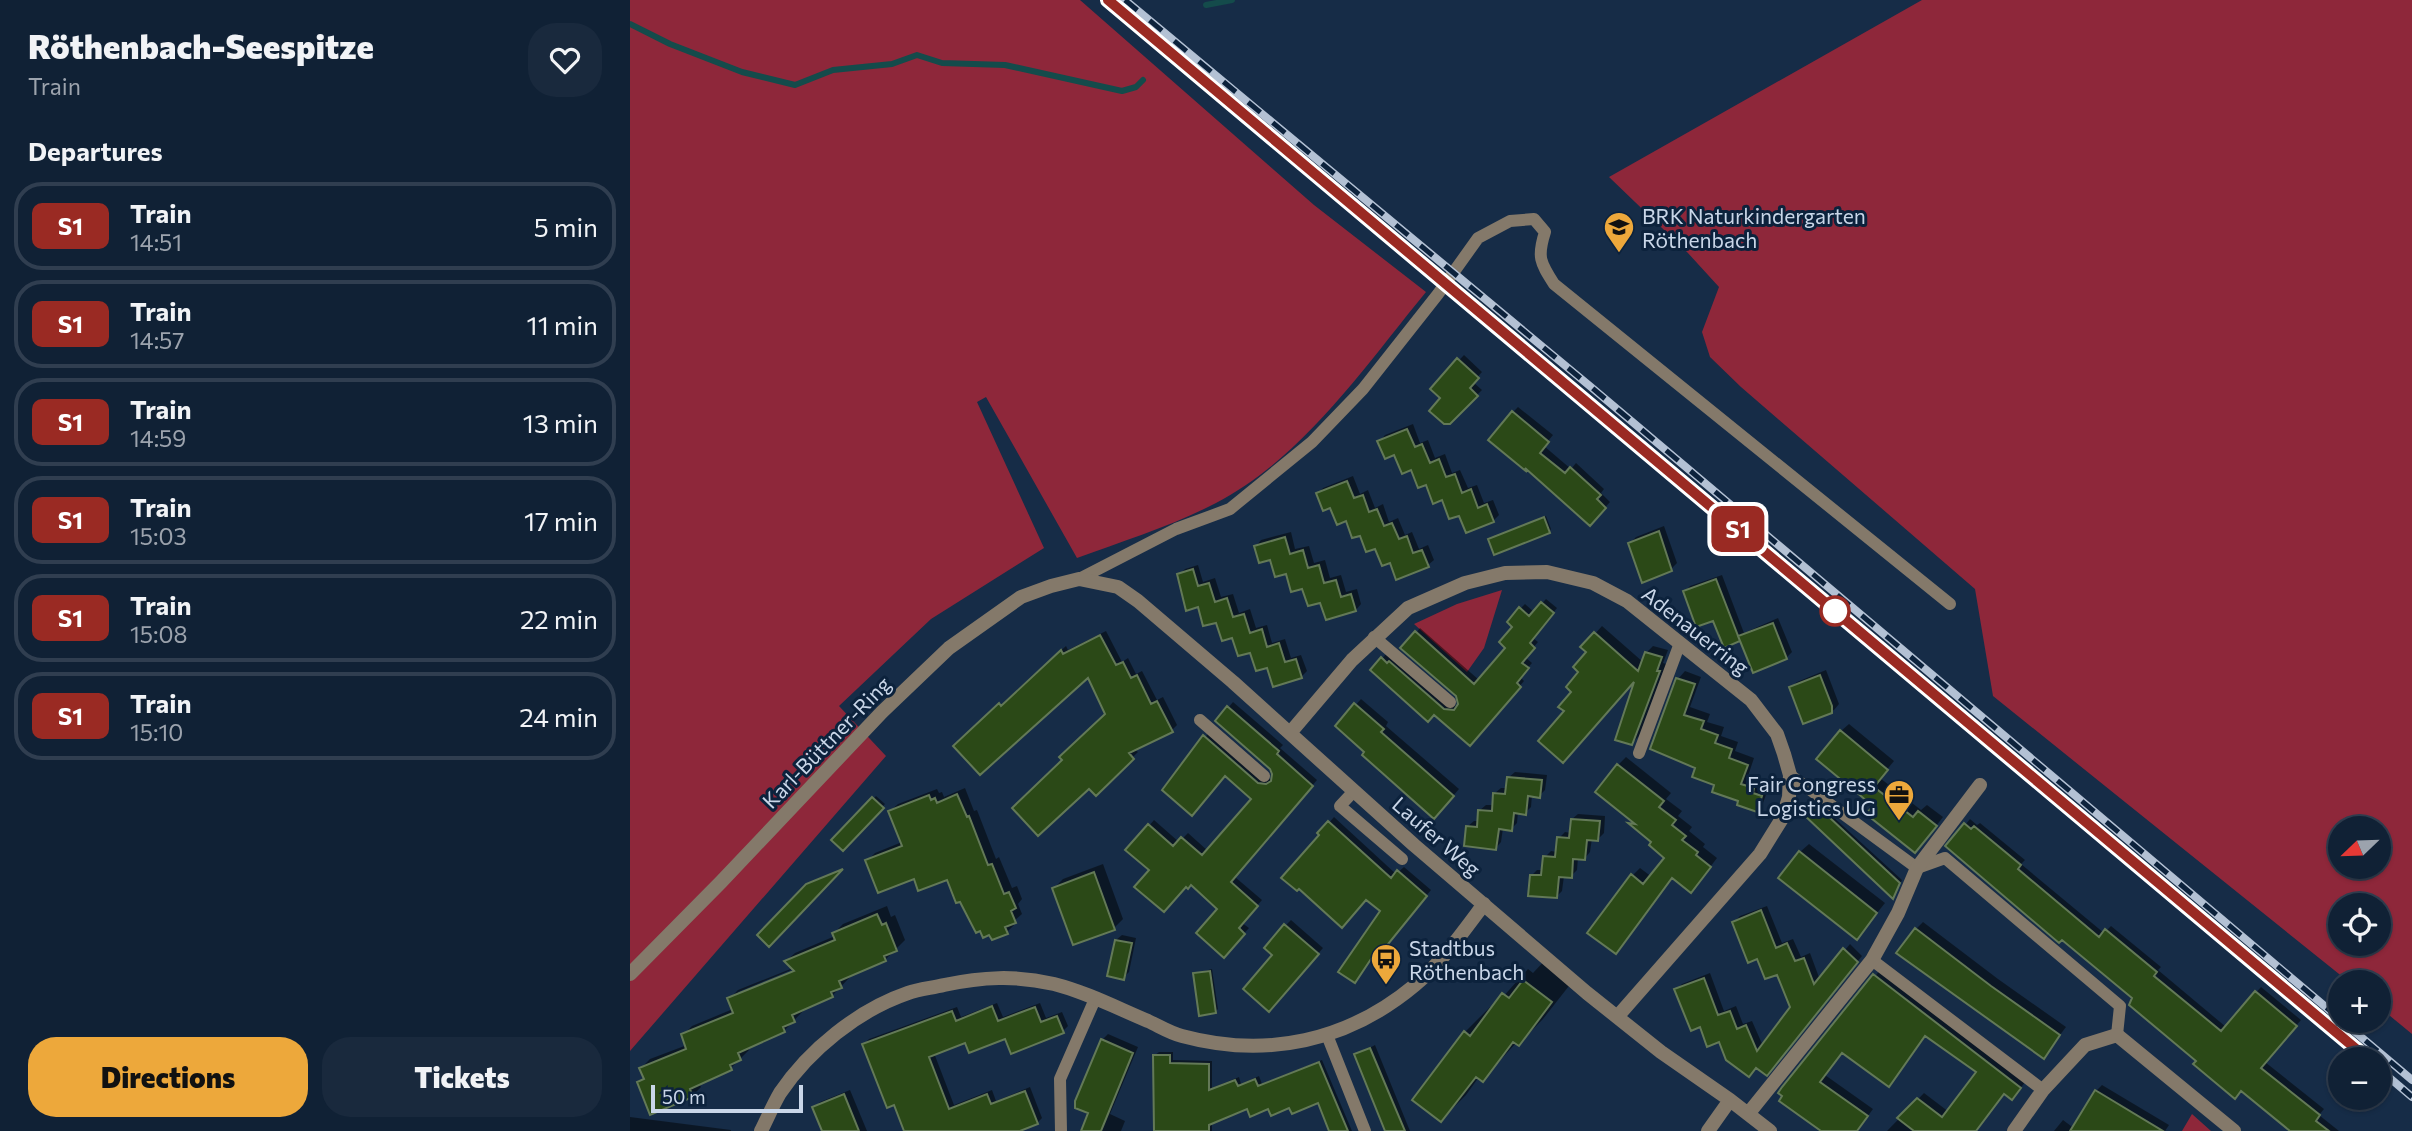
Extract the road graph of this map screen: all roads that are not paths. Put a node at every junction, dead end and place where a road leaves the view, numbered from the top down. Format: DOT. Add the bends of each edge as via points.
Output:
graph roads {
  1 [pos="1079,579"];
  2 [pos="1950,604"];
  3 [pos="1374,636"];
  4 [pos="1680,643"];
  5 [pos="1450,702"];
  6 [pos="1200,720"];
  7 [pos="1290,733"];
  8 [pos="1639,753"];
  9 [pos="1790,775"];
  10 [pos="1264,776"];
  11 [pos="1982,782"];
  12 [pos="1354,791"];
  13 [pos="1402,859"];
  14 [pos="1917,868"];
  15 [pos="1484,904"];
  16 [pos="1872,960"];
  17 [pos="630,974"];
  18 [pos="1095,999"];
  19 [pos="1616,1017"];
  20 [pos="1327,1035"];
  21 [pos="2117,1035"];
  22 [pos="2043,1090"];
  23 [pos="1730,1100"];
  24 [pos="1748,1114"];
  25 [pos="761,1131"];
  26 [pos="1061,1131"];
  27 [pos="1365,1131"];
  28 [pos="1708,1131"];
  29 [pos="1770,1131"];
  30 [pos="2014,1131"];
  31 [pos="2234,1131"];
  1 -- 2 [label="lane" via="1176,529 1230,509 1312,442 1363,389 1478,238 1510,221 1534,219 1545,232 1541,264 1555,284"];
  1 -- 7 [label="street, Laufer Weg" via="1118,587 1138,601"];
  1 -- 17 [label="street, Karl-Büttner-Ring" via="1021,597 949,648"];
  3 -- 4 [label="street, Adenauerring" via="1408,608 1435,594 1494,575 1526,571 1592,583 1627,601"];
  3 -- 5 [label="lane"];
  3 -- 7 [label="street, Adenauerring"];
  4 -- 8 [label="lane"];
  4 -- 9 [label="street, Adenauerring" via="1751,700 1777,734"];
  6 -- 10 [label="lane"];
  7 -- 12 [label="street, Laufer Weg"];
  9 -- 14 [label="lane"];
  9 -- 19 [label="street, Adenauerring" via="1783,817 1760,854"];
  11 -- 14 [label="street"];
  12 -- 13 [label="lane" via="1340,806"];
  12 -- 15 [label="street, Laufer Weg"];
  14 -- 16 [label="street"];
  14 -- 21 [label="lane" via="1945,858 2120,1006"];
  15 -- 19 [label="street, Laufer Weg"];
  15 -- 20 [label="street" via="1416,984 1366,1020"];
  16 -- 22 [label="lane"];
  16 -- 24 [label="street"];
  18 -- 20 [label="street" via="1181,1036 1231,1044 1280,1045"];
  18 -- 25 [label="street" via="1054,984 1011,977 975,978 908,993 848,1025 821,1046 780,1094"];
  18 -- 26 [label="lane" via="1060,1079"];
  19 -- 23 [label="street, Laufer Weg"];
  20 -- 27 [label="lane"];
  21 -- 22 [label="street" via="2085,1045"];
  21 -- 31 [label="street"];
  22 -- 30 [label="street"];
  23 -- 24 [label="street, Laufer Weg"];
  23 -- 28 [label="street"];
  24 -- 29 [label="street, Laufer Weg"];
}
